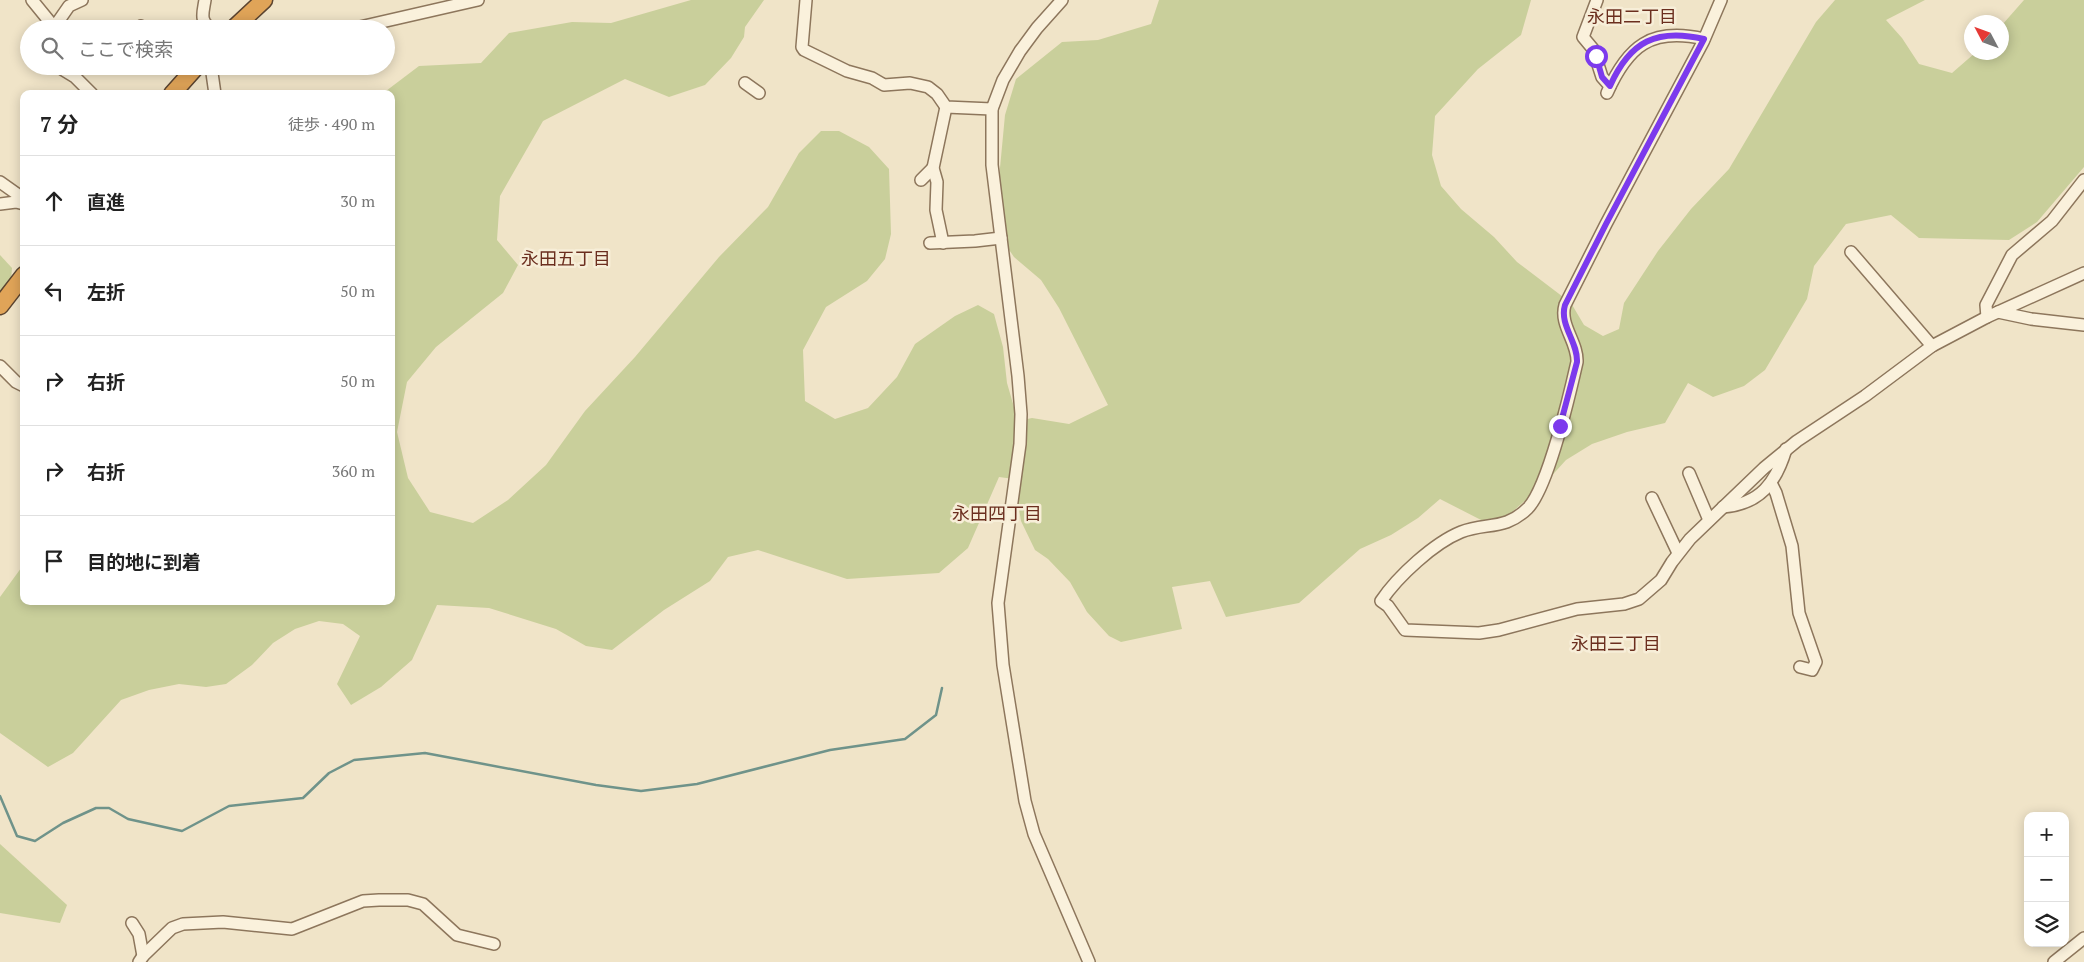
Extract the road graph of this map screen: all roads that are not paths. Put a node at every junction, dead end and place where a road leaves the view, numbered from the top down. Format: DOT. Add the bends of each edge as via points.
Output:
graph roads {
  1 [pos="32,0"];
  2 [pos="82,0"];
  3 [pos="205,0"];
  4 [pos="478,0"];
  5 [pos="806,0"];
  6 [pos="1062,0"];
  7 [pos="1597,0"];
  8 [pos="1721,0"];
  9 [pos="259,1"];
  10 [pos="48,20"];
  11 [pos="60,20"];
  12 [pos="203,20"];
  13 [pos="241,20"];
  14 [pos="390,20"];
  15 [pos="1704,39"];
  16 [pos="72,75"];
  17 [pos="185,75"];
  18 [pos="212,75"];
  19 [pos="745,83"];
  20 [pos="88,90"];
  21 [pos="175,90"];
  22 [pos="214,90"];
  23 [pos="759,93"];
  24 [pos="946,107"];
  25 [pos="992,110"];
  26 [pos="933,168"];
  27 [pos="921,180"];
  28 [pos="2084,180"];
  29 [pos="0,182"];
  30 [pos="20,196"];
  31 [pos="20,203"];
  32 [pos="0,204"];
  33 [pos="1001,238"];
  34 [pos="930,243"];
  35 [pos="943,243"];
  36 [pos="1851,252"];
  37 [pos="2084,273"];
  38 [pos="20,280"];
  39 [pos="0,306"];
  40 [pos="1998,312"];
  41 [pos="1987,317"];
  42 [pos="2084,325"];
  43 [pos="1932,346"];
  44 [pos="0,366"];
  45 [pos="20,384"];
  46 [pos="1786,449"];
  47 [pos="1689,472"];
  48 [pos="1771,483"];
  49 [pos="1652,498"];
  50 [pos="1723,508"];
  51 [pos="1709,520"];
  52 [pos="1678,553"];
  53 [pos="1800,667"];
  54 [pos="132,923"];
  55 [pos="2084,938"];
  56 [pos="494,944"];
  57 [pos="141,959"];
  58 [pos="1089,962"];
  59 [pos="2054,962"];
  1 -- 10 [label="street"];
  2 -- 11 [label="street" via="70,6"];
  3 -- 12 [label="street"];
  4 -- 14 [label="street"];
  5 -- 24 [label="street" via="804,50 884,85 910,83 928,87"];
  6 -- 25 [label="street" via="1020,51 1003,80"];
  7 -- 15 [label="street" via="1582,38 1593,49 1608,90 1617,70 1643,42 1670,35"];
  8 -- 15 [label="street"];
  9 -- 13 [label="highway"];
  15 -- 52 [label="street" via="1565,305 1563,316 1578,354 1577,362 1545,475 1534,500 1510,521 1463,531 1451,537 1414,565 1381,600 1405,630 1479,633 1499,630 1577,609 1624,604 1639,599 1661,580"];
  16 -- 20 [label="street"];
  17 -- 21 [label="highway"];
  18 -- 22 [label="street"];
  19 -- 23 [label="street"];
  24 -- 25 [label="street"];
  24 -- 26 [label="street"];
  25 -- 33 [label="street" via="992,165"];
  26 -- 27 [label="street"];
  26 -- 35 [label="street" via="937,182 936,210"];
  28 -- 41 [label="street" via="2052,221 2012,255 1986,305"];
  29 -- 30 [label="street"];
  31 -- 32 [label="street"];
  33 -- 35 [label="street"];
  33 -- 58 [label="street" via="1021,414 1017,472 998,603 1003,664 1034,834"];
  34 -- 35 [label="street"];
  36 -- 43 [label="street"];
  37 -- 40 [label="street"];
  38 -- 39 [label="highway"];
  40 -- 41 [label="street"];
  40 -- 42 [label="street"];
  41 -- 43 [label="street"];
  43 -- 46 [label="street"];
  44 -- 45 [label="street"];
  46 -- 48 [label="street"];
  46 -- 50 [label="street"];
  47 -- 51 [label="street"];
  48 -- 50 [label="street" via="1749,502"];
  48 -- 53 [label="street" via="1792,546 1799,613 1816,662 1812,670"];
  49 -- 52 [label="street"];
  50 -- 51 [label="street"];
  51 -- 52 [label="street"];
  54 -- 57 [label="street" via="139,934"];
  55 -- 59 [label="street"];
  56 -- 57 [label="street" via="457,935 424,904 408,900 379,900 363,901 292,929 222,922 183,924 172,928"];
}
